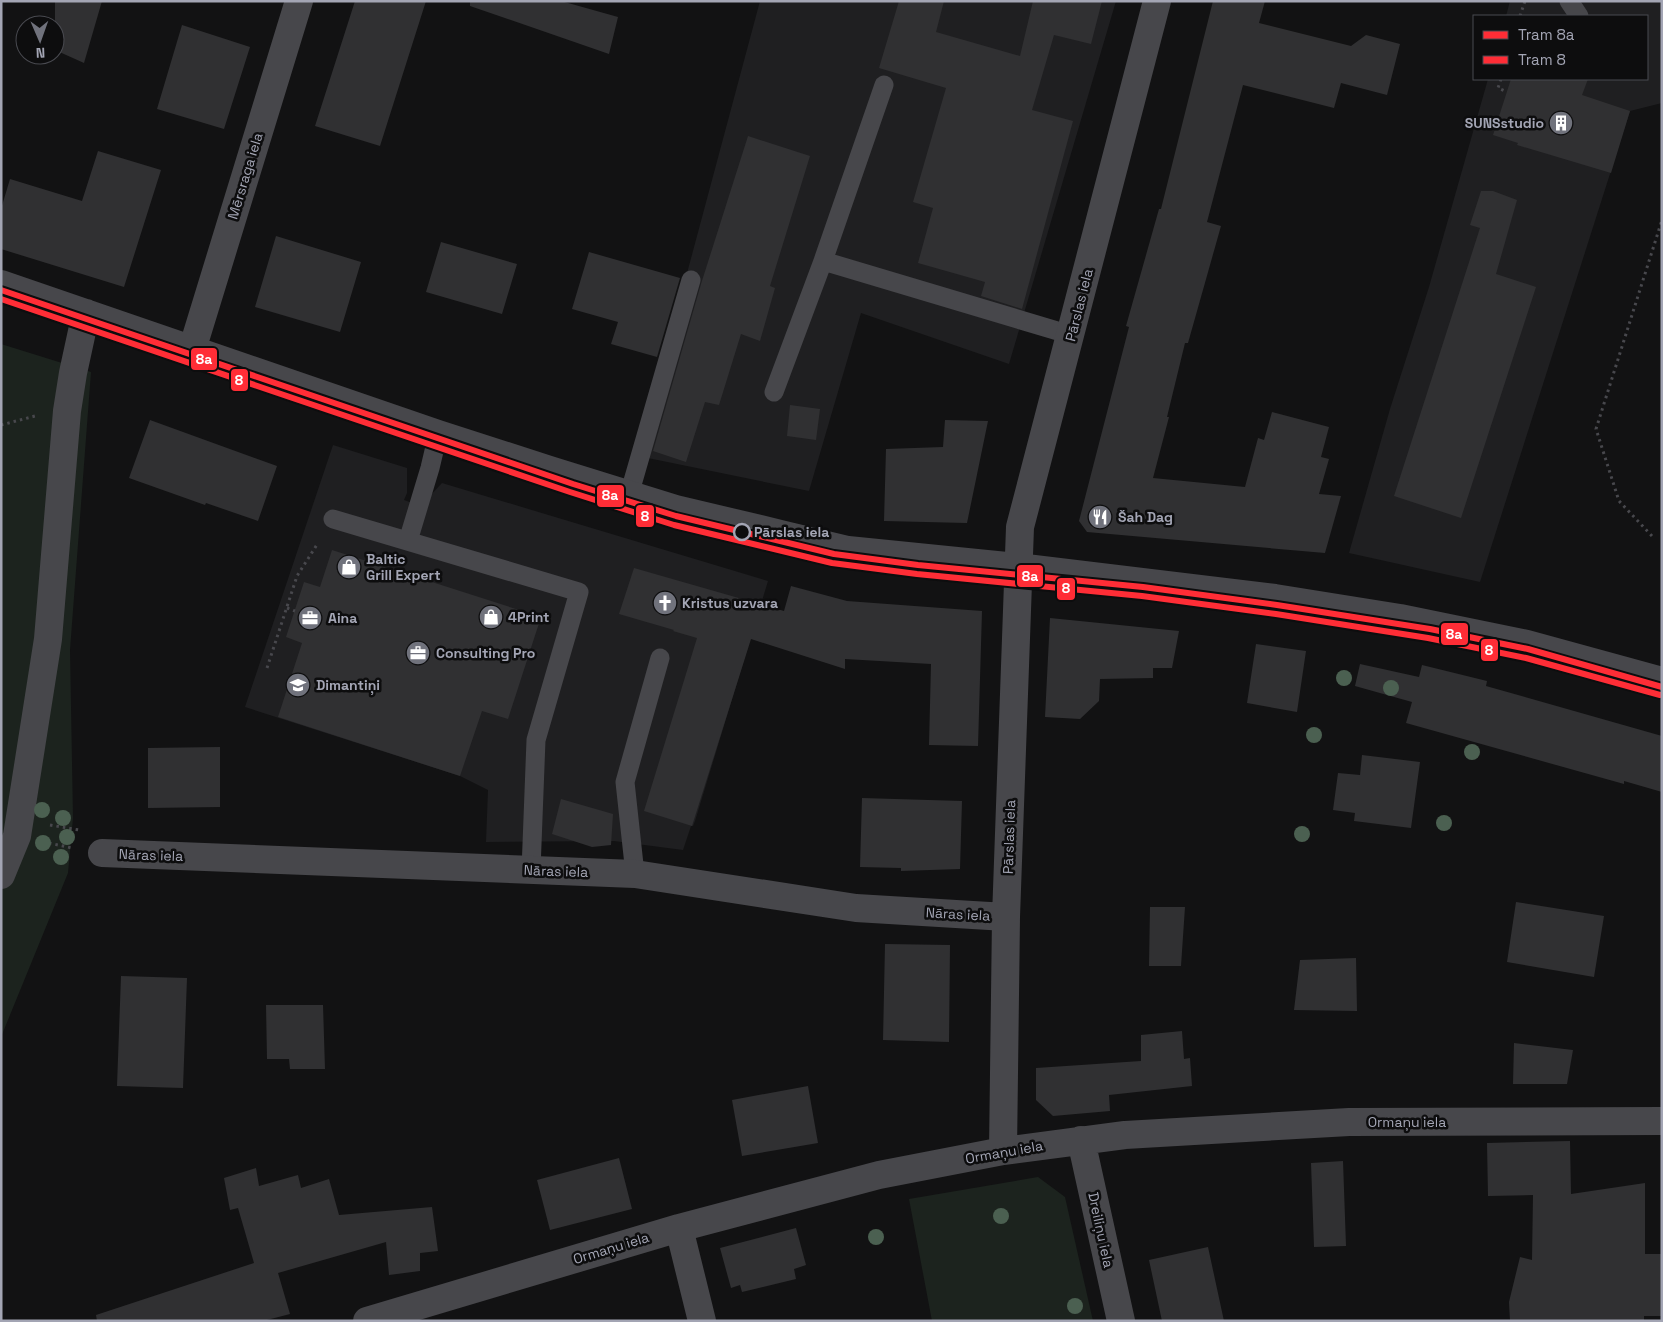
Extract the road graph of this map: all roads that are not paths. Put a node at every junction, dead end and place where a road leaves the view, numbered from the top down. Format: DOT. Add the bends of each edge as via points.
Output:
graph roads {
  1 [pos="299,1"];
  2 [pos="1156,1"];
  3 [pos="1569,1"];
  4 [pos="1578,15"];
  5 [pos="884,84"];
  6 [pos="823,262"];
  7 [pos="691,280"];
  8 [pos="1,284"];
  9 [pos="86,312"];
  10 [pos="1071,335"];
  11 [pos="192,350"];
  12 [pos="774,392"];
  13 [pos="438,434"];
  14 [pos="629,495"];
  15 [pos="333,519"];
  16 [pos="408,541"];
  17 [pos="1018,567"];
  18 [pos="660,658"];
  19 [pos="1662,681"];
  20 [pos="102,853"];
  21 [pos="531,870"];
  22 [pos="635,874"];
  23 [pos="1,875"];
  24 [pos="1006,917"];
  25 [pos="1662,1121"];
  26 [pos="1081,1140"];
  27 [pos="1003,1151"];
  28 [pos="679,1228"];
  29 [pos="367,1321"];
  30 [pos="702,1321"];
  31 [pos="1121,1321"];
  1 -- 11 [label="street, Mērsraga iela"];
  2 -- 10 [label="street, Pārslas iela"];
  3 -- 4 [label="lane"];
  5 -- 6 [label="lane"];
  6 -- 10 [label="lane"];
  6 -- 12 [label="lane"];
  7 -- 14 [label="lane"];
  8 -- 9 [label="street"];
  9 -- 11 [label="street"];
  9 -- 23 [label="street" via="67,411 48,639 17,836"];
  10 -- 17 [label="street, Pārslas iela" via="1020,527"];
  11 -- 13 [label="street"];
  13 -- 14 [label="street"];
  13 -- 16 [label="lane"];
  14 -- 17 [label="street" via="848,550"];
  15 -- 16 [label="lane"];
  16 -- 21 [label="lane" via="579,592 536,740"];
  17 -- 19 [label="street" via="1275,598 1400,618 1527,644"];
  17 -- 24 [label="street, Pārslas iela"];
  18 -- 22 [label="lane" via="625,782"];
  20 -- 21 [label="street, Nāras iela"];
  21 -- 22 [label="street, Nāras iela"];
  22 -- 24 [label="street, Nāras iela" via="856,908"];
  24 -- 27 [label="street, Pārslas iela"];
  25 -- 26 [label="street, Ormaņu iela" via="1349,1122"];
  26 -- 27 [label="street, Ormaņu iela"];
  26 -- 31 [label="street, Dreiliņu iela"];
  27 -- 28 [label="street, Ormaņu iela" via="879,1175"];
  28 -- 29 [label="street, Ormaņu iela"];
  28 -- 30 [label="street"];
}
